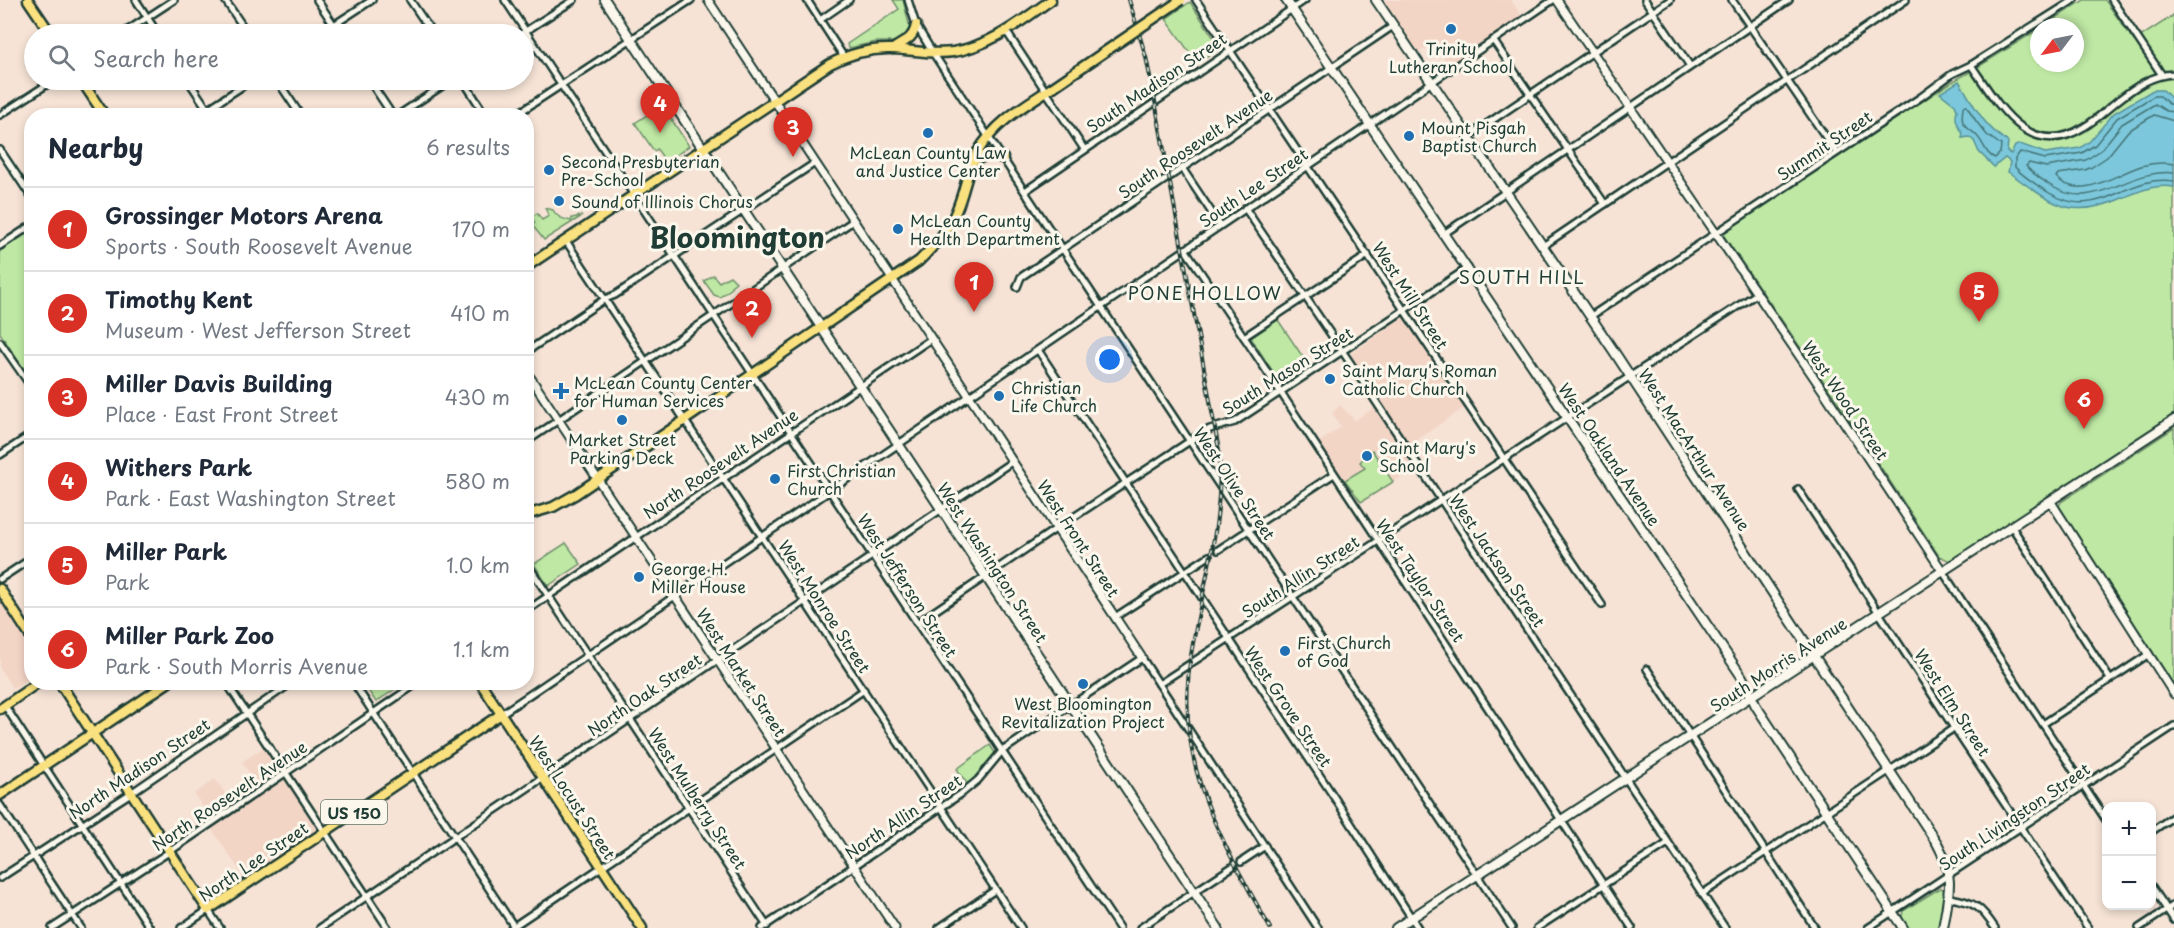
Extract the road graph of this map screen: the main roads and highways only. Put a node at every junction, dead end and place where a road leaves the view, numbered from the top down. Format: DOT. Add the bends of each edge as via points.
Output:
graph roads {
  1 [pos="28,0"];
  2 [pos="605,0"];
  3 [pos="1051,0"];
  4 [pos="1181,0"];
  5 [pos="1286,0"];
  6 [pos="1376,0"];
  7 [pos="44,24"];
  8 [pos="916,25"];
  9 [pos="892,49"];
  10 [pos="88,90"];
  11 [pos="100,108"];
  12 [pos="703,148"];
  13 [pos="1003,158"];
  14 [pos="972,162"];
  15 [pos="534,262"];
  16 [pos="822,327"];
  17 [pos="2174,420"];
  18 [pos="534,512"];
  19 [pos="0,589"];
  20 [pos="24,626"];
  21 [pos="1815,656"];
  22 [pos="27,690"];
  23 [pos="64,690"];
  24 [pos="157,690"];
  25 [pos="485,690"];
  26 [pos="1753,697"];
  27 [pos="2,707"];
  28 [pos="501,714"];
  29 [pos="92,734"];
  30 [pos="0,795"];
  31 [pos="642,928"];
  32 [pos="1218,928"];
  33 [pos="1396,928"];
  34 [pos="1903,928"];
  35 [pos="1943,928"];
  1 -- 7 [label="main road"];
  2 -- 12 [label="main road, West Washington Street"];
  3 -- 9 [label="main road" via="1006,31 966,49 933,53"];
  4 -- 14 [label="main road, bridge" via="1000,123"];
  5 -- 26 [label="main road, West Oakland Avenue"];
  6 -- 21 [label="main road, West MacArthur Avenue"];
  8 -- 9 [label="main road" via="908,41"];
  9 -- 12 [label="main road" via="870,50 825,66"];
  10 -- 11 [label="main road"];
  12 -- 15 [label="main road"];
  12 -- 16 [label="main road, West Washington Street"];
  13 -- 14 [label="main road" via="988,154"];
  14 -- 16 [label="main road" via="957,209 942,236 919,261"];
  16 -- 18 [label="main road" via="597,479 558,504"];
  16 -- 32 [label="main road, West Washington Street"];
  17 -- 21 [label="main road, South Morris Avenue"];
  19 -- 20 [label="main road"];
  21 -- 26 [label="main road, South Morris Avenue"];
  21 -- 35 [label="main road, West MacArthur Avenue" via="1943,854 1950,898"];
  22 -- 27 [label="main road"];
  23 -- 29 [label="main road"];
  24 -- 29 [label="main road"];
  25 -- 28 [label="main road, West Locust Street"];
  26 -- 33 [label="main road, South Morris Avenue"];
  26 -- 34 [label="main road, West Oakland Avenue"];
  28 -- 29 [label="main road, North Lee Street / US 150" via="208,910"];
  28 -- 31 [label="main road, West Locust Street"];
  29 -- 30 [label="main road"];
}
